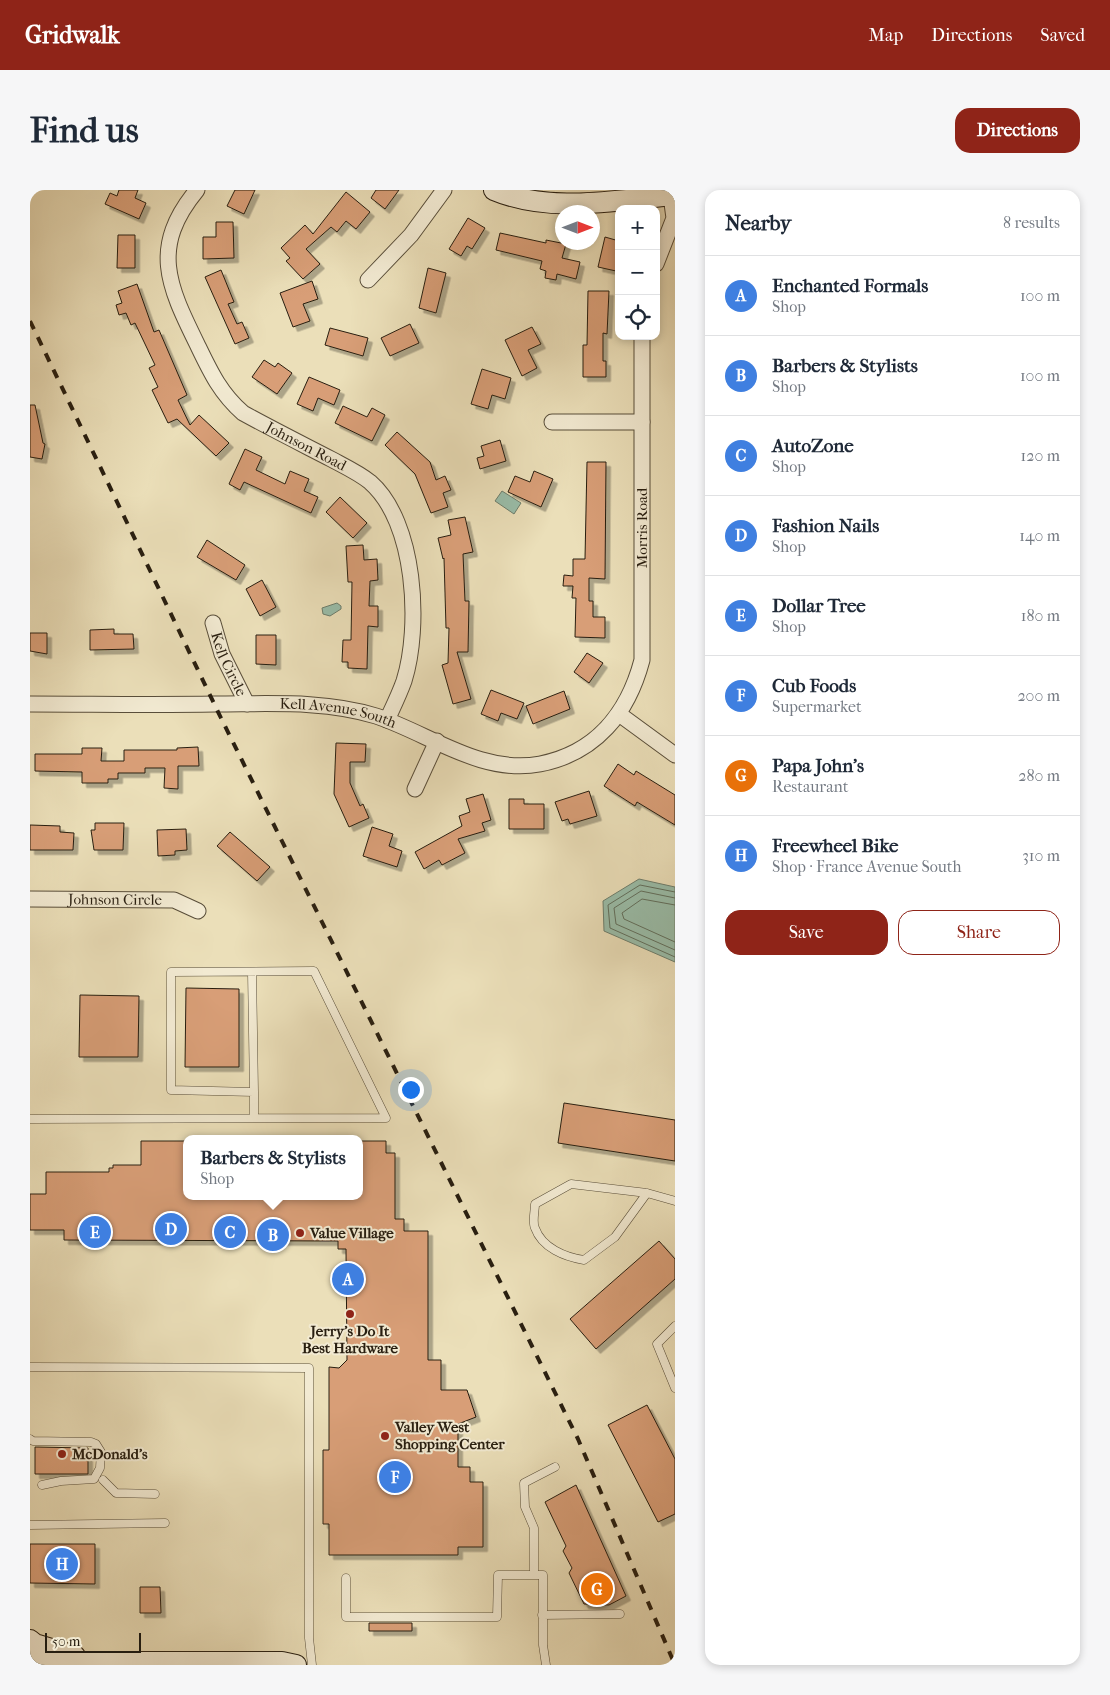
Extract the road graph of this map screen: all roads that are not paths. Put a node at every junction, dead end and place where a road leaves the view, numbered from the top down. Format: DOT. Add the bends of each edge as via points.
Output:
graph roads {
  1 [pos="197,190"];
  2 [pos="444,190"];
  3 [pos="494,190"];
  4 [pos="673,195"];
  5 [pos="660,254"];
  6 [pos="368,280"];
  7 [pos="642,340"];
  8 [pos="552,422"];
  9 [pos="642,422"];
  10 [pos="213,623"];
  11 [pos="30,704"];
  12 [pos="246,704"];
  13 [pos="619,714"];
  14 [pos="388,720"];
  15 [pos="436,741"];
  16 [pos="675,755"];
  17 [pos="415,789"];
  18 [pos="30,899"];
  19 [pos="198,910"];
  20 [pos="252,972"];
  21 [pos="254,1092"];
  22 [pos="254,1118"];
  23 [pos="30,1119"];
  24 [pos="646,1193"];
  25 [pos="675,1201"];
  26 [pos="675,1326"];
  27 [pos="30,1367"];
  28 [pos="675,1388"];
  29 [pos="30,1439"];
  30 [pos="555,1467"];
  31 [pos="103,1480"];
  32 [pos="42,1485"];
  33 [pos="155,1494"];
  34 [pos="165,1522"];
  35 [pos="30,1525"];
  36 [pos="534,1575"];
  37 [pos="346,1578"];
  38 [pos="620,1614"];
  39 [pos="542,1615"];
  40 [pos="30,1640"];
  41 [pos="30,1662"];
  42 [pos="94,1662"];
  43 [pos="296,1665"];
  44 [pos="312,1665"];
  45 [pos="546,1665"];
  1 -- 14 [label="street, Johnson Road" via="173,227 168,250 168,274 174,298 217,385 243,413 370,482 392,508 398,524 410,583 410,644 404,681"];
  2 -- 6 [label="street" via="411,235"];
  3 -- 4 [label="main road" via="531,201 562,204"];
  4 -- 5 [label="street" via="674,218"];
  7 -- 9 [label="street, Morris Road"];
  8 -- 9 [label="street"];
  9 -- 13 [label="street, Morris Road" via="642,660 629,697"];
  10 -- 12 [label="street, Kell Circle" via="222,654"];
  11 -- 12 [label="street, Kell Avenue South"];
  12 -- 14 [label="street, Kell Avenue South" via="313,705"];
  13 -- 15 [label="street, Kell Avenue South" via="584,747 563,759 539,764 516,767 492,763"];
  13 -- 16 [label="street"];
  14 -- 15 [label="street, Kell Avenue South"];
  15 -- 17 [label="street"];
  18 -- 19 [label="street, Johnson Circle" via="174,900"];
  20 -- 21 [label="lane"];
  20 -- 21 [label="lane" via="171,972 171,1090"];
  20 -- 22 [label="lane" via="314,971 386,1118"];
  21 -- 22 [label="lane"];
  22 -- 23 [label="lane"];
  24 -- 24 [label="lane" via="571,1184 535,1204 534,1228 544,1242 566,1257 584,1260 615,1237"];
  24 -- 25 [label="lane"];
  26 -- 28 [label="lane" via="657,1344"];
  27 -- 44 [label="lane" via="309,1368 309,1638"];
  29 -- 32 [label="lane" via="90,1442 102,1452 100,1468 94,1479"];
  30 -- 36 [label="lane" via="524,1483 525,1507 534,1528"];
  31 -- 33 [label="lane" via="116,1493"];
  34 -- 35 [label="lane"];
  36 -- 37 [label="lane" via="498,1575 497,1617 346,1617"];
  36 -- 39 [label="lane" via="543,1575"];
  38 -- 39 [label="lane"];
  39 -- 45 [label="lane"];
  40 -- 42 [label="main road"];
  41 -- 42 [label="main road"];
  42 -- 43 [label="main road" via="282,1662"];
}
